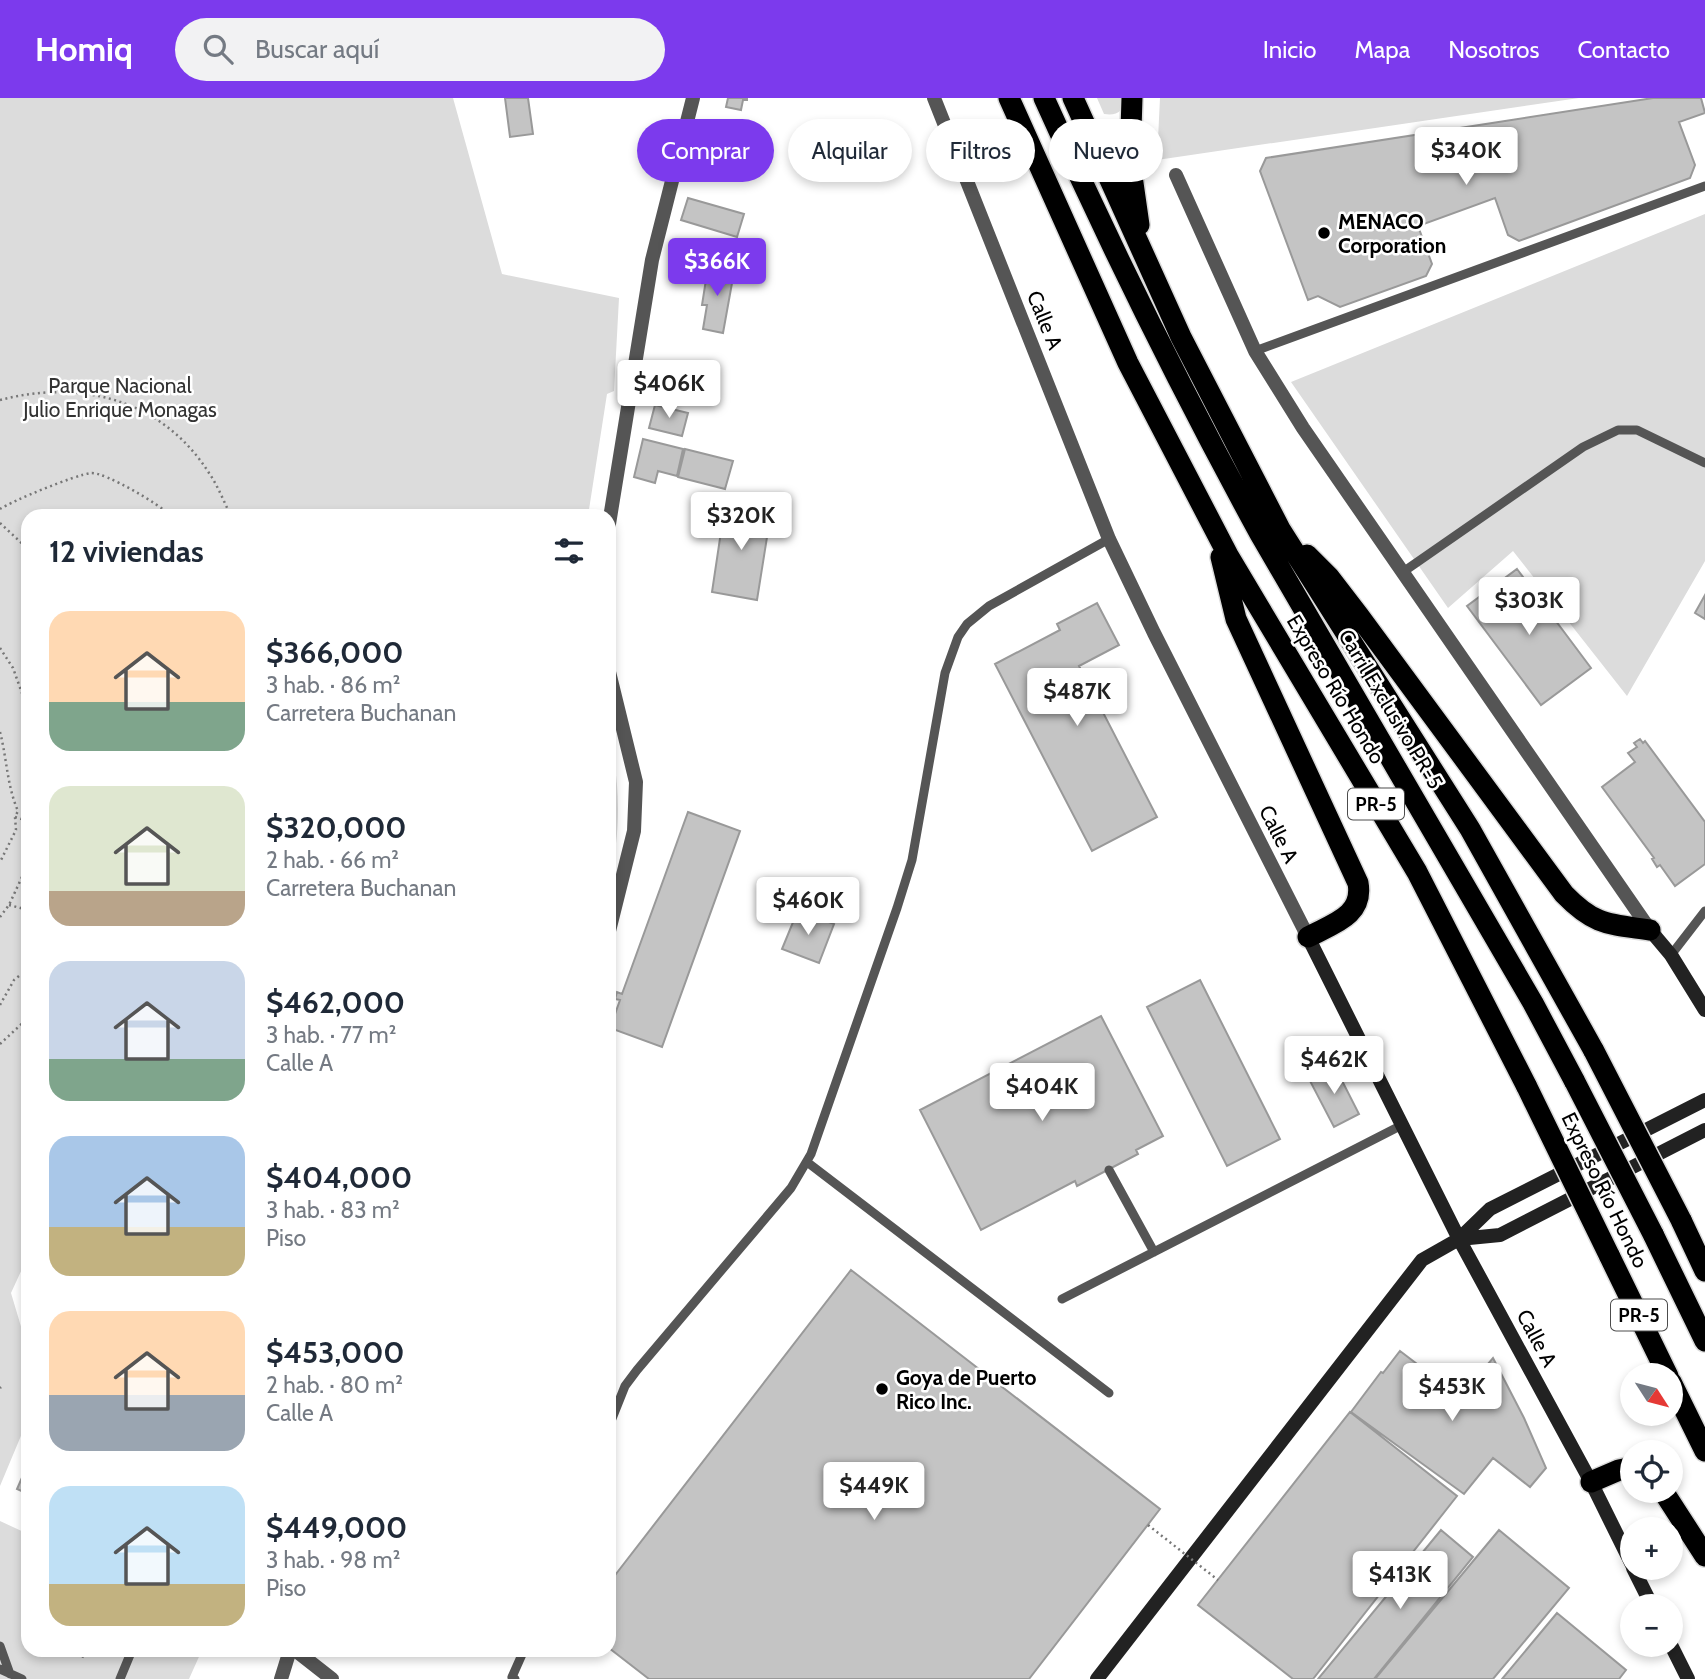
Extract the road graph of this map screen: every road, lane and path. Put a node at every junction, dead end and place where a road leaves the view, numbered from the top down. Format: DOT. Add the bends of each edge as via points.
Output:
graph roads {
  1 [pos="693,98"];
  2 [pos="934,98"];
  3 [pos="1009,98"];
  4 [pos="1044,98"];
  5 [pos="1073,98"];
  6 [pos="1132,98"];
  7 [pos="1176,175"];
  8 [pos="1705,186"];
  9 [pos="1142,252"];
  10 [pos="1255,351"];
  11 [pos="0,400"];
  12 [pos="1705,463"];
  13 [pos="0,509"];
  14 [pos="163,509"];
  15 [pos="228,509"];
  16 [pos="611,509"];
  17 [pos="0,523"];
  18 [pos="1214,528"];
  19 [pos="1280,529"];
  20 [pos="1110,539"];
  21 [pos="21,542"];
  22 [pos="1403,572"];
  23 [pos="0,648"];
  24 [pos="21,690"];
  25 [pos="616,701"];
  26 [pos="0,732"];
  27 [pos="15,817"];
  28 [pos="21,819"];
  29 [pos="0,862"];
  30 [pos="21,879"];
  31 [pos="616,904"];
  32 [pos="9,905"];
  33 [pos="21,908"];
  34 [pos="1705,911"];
  35 [pos="0,916"];
  36 [pos="1650,930"];
  37 [pos="1308,937"];
  38 [pos="1671,956"];
  39 [pos="21,974"];
  40 [pos="0,1005"];
  41 [pos="1705,1010"];
  42 [pos="21,1024"];
  43 [pos="0,1044"];
  44 [pos="1705,1100"];
  45 [pos="1402,1125"];
  46 [pos="1705,1130"];
  47 [pos="807,1162"];
  48 [pos="1109,1170"];
  49 [pos="1459,1239"];
  50 [pos="1154,1252"];
  51 [pos="1705,1271"];
  52 [pos="1062,1299"];
  53 [pos="1705,1341"];
  54 [pos="1662,1363"];
  55 [pos="1109,1393"];
  56 [pos="616,1408"];
  57 [pos="1684,1408"];
  58 [pos="1705,1451"];
  59 [pos="1620,1470"];
  60 [pos="1591,1482"];
  61 [pos="1671,1503"];
  62 [pos="1148,1525"];
  63 [pos="1620,1541"];
  64 [pos="1705,1556"];
  65 [pos="1218,1580"];
  66 [pos="0,1646"];
  67 [pos="129,1657"];
  68 [pos="289,1657"];
  69 [pos="301,1657"];
  70 [pos="521,1657"];
  71 [pos="1677,1657"];
  72 [pos="0,1669"];
  73 [pos="10,1674"];
  74 [pos="22,1679"];
  75 [pos="120,1679"];
  76 [pos="281,1679"];
  77 [pos="331,1679"];
  78 [pos="515,1679"];
  79 [pos="1097,1679"];
  80 [pos="1688,1679"];
  1 -- 16 [label="street" via="652,260"];
  2 -- 20 [label="street, Calle A"];
  3 -- 18 [label="highway, Expreso Río Hondo / PR-5" via="1128,363"];
  4 -- 53 [label="highway, Carril Exclusivo PR-5, bridge" via="1217,456 1533,1003"];
  5 -- 9 [label="highway, Expreso Río Hondo"];
  6 -- 9 [label="highway" via="1130,162"];
  7 -- 10 [label="street"];
  8 -- 10 [label="lane"];
  9 -- 19 [label="highway, Expreso Río Hondo"];
  10 -- 22 [label="street"];
  11 -- 15 [label="path" via="42,393 85,393 129,403 181,439 209,472"];
  12 -- 22 [label="lane" via="1637,430 1618,430 1583,447"];
  13 -- 14 [label="path" via="92,473"];
  17 -- 21 [label="path"];
  18 -- 37 [label="highway" via="1236,619 1358,883 1359,900 1351,914"];
  18 -- 54 [label="highway, Expreso Río Hondo / PR-5, bridge" via="1417,872"];
  19 -- 36 [label="highway" via="1344,596 1564,894 1601,923"];
  19 -- 51 [label="highway, Expreso Río Hondo, bridge" via="1470,829 1594,1051"];
  20 -- 37 [label="street, Calle A"];
  20 -- 47 [label="lane" via="989,606 958,637 945,673 912,860"];
  22 -- 36 [label="street"];
  23 -- 24 [label="path"];
  25 -- 31 [label="street" via="636,782 634,831"];
  26 -- 27 [label="path" via="18,811"];
  27 -- 28 [label="path"];
  27 -- 29 [label="path" via="16,830"];
  30 -- 32 [label="path"];
  32 -- 33 [label="path"];
  32 -- 35 [label="path"];
  34 -- 38 [label="lane"];
  36 -- 38 [label="street"];
  37 -- 45 [label="street, Calle A"];
  38 -- 41 [label="street"];
  39 -- 40 [label="path"];
  42 -- 43 [label="path"];
  44 -- 49 [label="street" via="1490,1209"];
  45 -- 49 [label="street, Calle A"];
  45 -- 50 [label="lane"];
  46 -- 49 [label="street" via="1500,1235"];
  47 -- 55 [label="lane"];
  47 -- 56 [label="lane" via="791,1188 637,1370"];
  48 -- 50 [label="lane"];
  49 -- 60 [label="street, Calle A"];
  49 -- 79 [label="street" via="1422,1261"];
  50 -- 52 [label="lane"];
  57 -- 58 [label="highway"];
  59 -- 60 [label="highway"];
  60 -- 63 [label="street, Calle A"];
  61 -- 64 [label="highway"];
  62 -- 65 [label="path, bridge"];
  66 -- 73 [label="lane"];
  67 -- 75 [label="lane"];
  68 -- 76 [label="street"];
  69 -- 77 [label="street"];
  70 -- 78 [label="lane"];
  71 -- 80 [label="street"];
  72 -- 73 [label="lane"];
  73 -- 74 [label="lane"];
}
